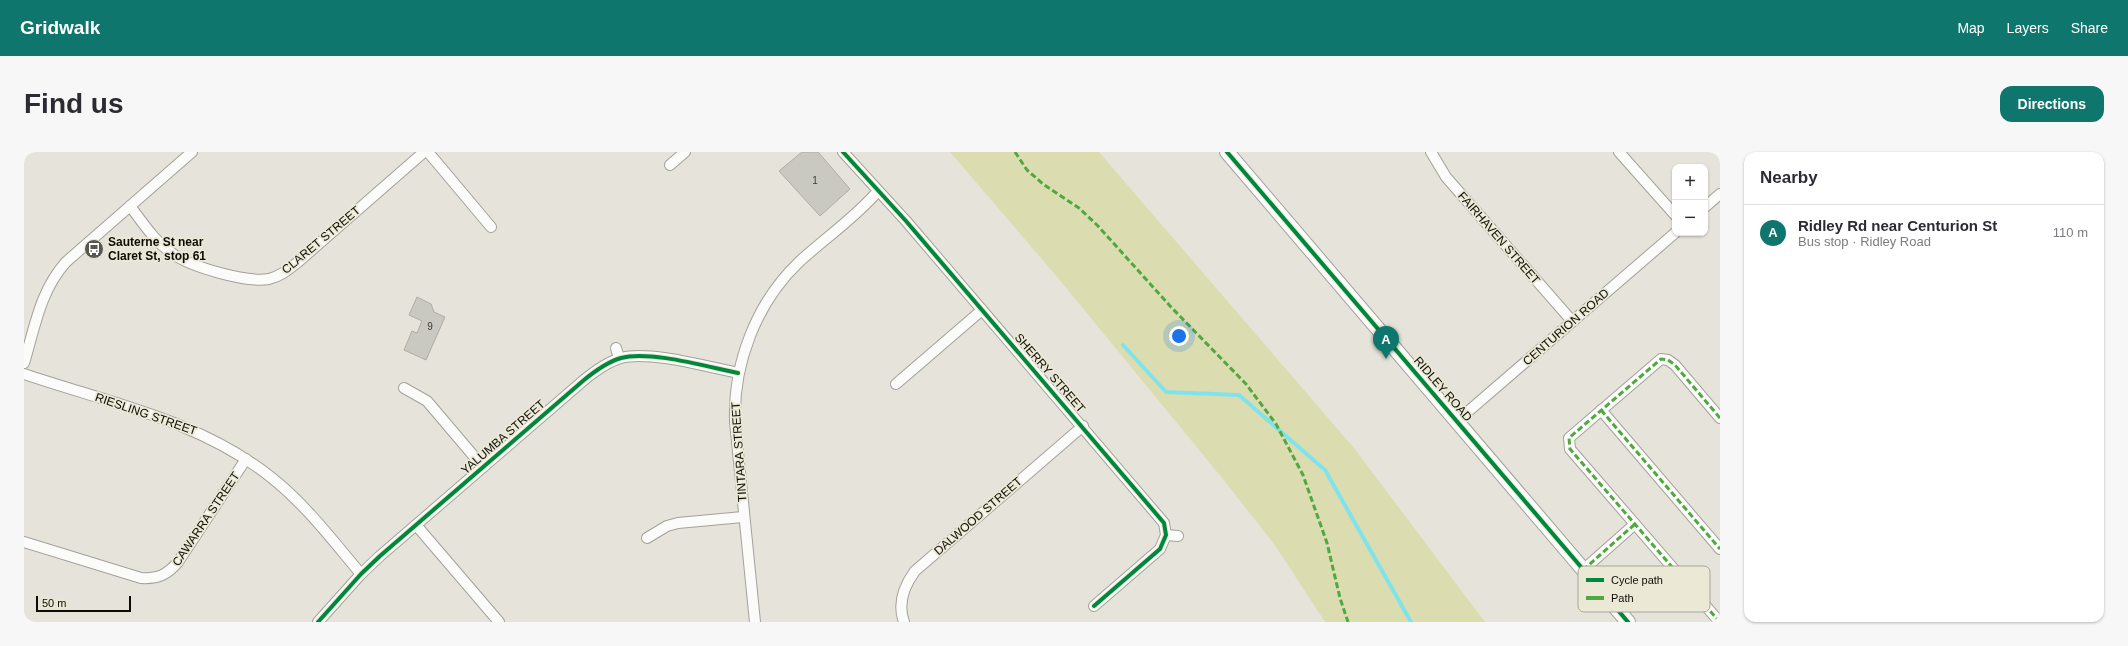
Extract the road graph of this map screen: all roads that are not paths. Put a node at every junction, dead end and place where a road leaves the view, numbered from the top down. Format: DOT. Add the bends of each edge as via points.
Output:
graph roads {
  1 [pos="192,152"];
  2 [pos="424,152"];
  3 [pos="428,152"];
  4 [pos="685,152"];
  5 [pos="843,152"];
  6 [pos="1226,152"];
  7 [pos="1431,152"];
  8 [pos="1619,152"];
  9 [pos="670,165"];
  10 [pos="878,191"];
  11 [pos="1720,194"];
  12 [pos="1708,204"];
  13 [pos="130,206"];
  14 [pos="1672,212"];
  15 [pos="492,227"];
  16 [pos="1672,236"];
  17 [pos="982,310"];
  18 [pos="1572,321"];
  19 [pos="616,348"];
  20 [pos="619,358"];
  21 [pos="24,363"];
  22 [pos="738,373"];
  23 [pos="24,374"];
  24 [pos="896,384"];
  25 [pos="404,388"];
  26 [pos="1601,410"];
  27 [pos="1720,418"];
  28 [pos="1457,421"];
  29 [pos="1082,426"];
  30 [pos="246,459"];
  31 [pos="483,466"];
  32 [pos="743,517"];
  33 [pos="1635,524"];
  34 [pos="416,525"];
  35 [pos="1166,535"];
  36 [pos="1178,536"];
  37 [pos="647,538"];
  38 [pos="24,542"];
  39 [pos="1720,549"];
  40 [pos="1581,566"];
  41 [pos="1588,566"];
  42 [pos="1671,566"];
  43 [pos="361,574"];
  44 [pos="1094,606"];
  45 [pos="1620,612"];
  46 [pos="1710,612"];
  47 [pos="1720,620"];
  48 [pos="318,622"];
  49 [pos="499,622"];
  50 [pos="755,622"];
  51 [pos="904,622"];
  52 [pos="1628,622"];
  1 -- 13 [label="street"];
  2 -- 13 [label="street, CLARET STREET" via="298,262 284,273 271,278 245,279 174,255 161,244"];
  3 -- 15 [label="street"];
  4 -- 9 [label="street"];
  5 -- 10 [label="street, SHERRY STREET"];
  6 -- 28 [label="street, RIDLEY ROAD"];
  7 -- 18 [label="street, FAIRHAVEN STREET" via="1446,177"];
  8 -- 14 [label="street"];
  10 -- 17 [label="street, SHERRY STREET"];
  10 -- 22 [label="street, TINTARA STREET" via="784,279 757,320"];
  11 -- 12 [label="street"];
  13 -- 21 [label="street" via="56,274 41,304"];
  16 -- 18 [label="street, CENTURION ROAD"];
  17 -- 24 [label="street"];
  17 -- 29 [label="street, SHERRY STREET"];
  18 -- 28 [label="street, CENTURION ROAD"];
  19 -- 20 [label="street"];
  20 -- 22 [label="street, YALUMBA STREET" via="650,356"];
  20 -- 31 [label="street, YALUMBA STREET" via="584,380"];
  22 -- 32 [label="street, TINTARA STREET" via="735,408"];
  23 -- 30 [label="street, RIESLING STREET" via="168,419 201,433"];
  25 -- 31 [label="street" via="427,401"];
  26 -- 27 [label="street" via="1660,360 1668,360"];
  26 -- 33 [label="street" via="1569,438 1570,449"];
  26 -- 39 [label="street"];
  28 -- 40 [label="street, RIDLEY ROAD"];
  29 -- 35 [label="street, SHERRY STREET" via="1160,517"];
  29 -- 51 [label="street, DALWOOD STREET" via="915,571 904,590 901,609"];
  30 -- 38 [label="street, CAWARRA STREET" via="178,562 158,578 141,578"];
  30 -- 43 [label="street, RIESLING STREET" via="290,494"];
  31 -- 34 [label="street, YALUMBA STREET"];
  32 -- 37 [label="street" via="678,523 667,526"];
  32 -- 50 [label="street, TINTARA STREET"];
  33 -- 41 [label="street"];
  33 -- 42 [label="street"];
  34 -- 43 [label="street, YALUMBA STREET"];
  34 -- 49 [label="street"];
  35 -- 36 [label="street"];
  35 -- 44 [label="street" via="1164,543 1156,553"];
  43 -- 48 [label="street, YALUMBA STREET"];
  45 -- 52 [label="street, RIDLEY ROAD"];
  46 -- 47 [label="street"];
}
